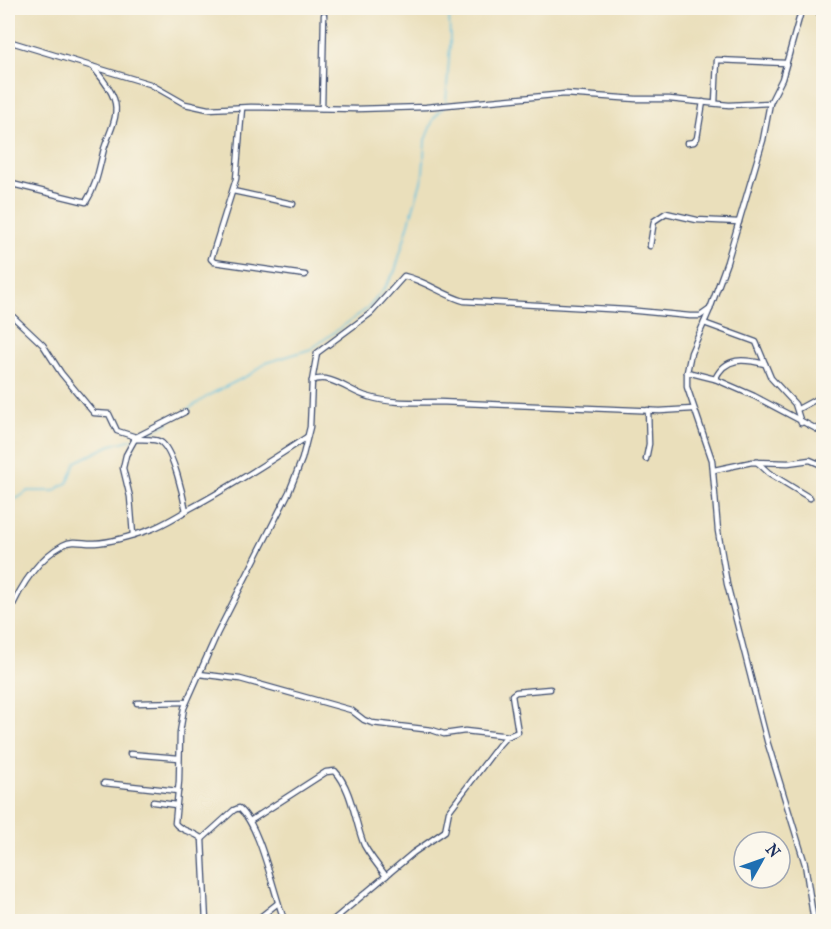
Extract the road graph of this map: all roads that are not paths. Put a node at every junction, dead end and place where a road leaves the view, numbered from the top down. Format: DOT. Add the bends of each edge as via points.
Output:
graph roads {
  1 [pos="802,8"];
  2 [pos="816,8"];
  3 [pos="324,15"];
  4 [pos="824,21"];
  5 [pos="8,40"];
  6 [pos="786,63"];
  7 [pos="93,67"];
  8 [pos="703,102"];
  9 [pos="715,103"];
  10 [pos="770,103"];
  11 [pos="243,108"];
  12 [pos="322,108"];
  13 [pos="687,143"];
  14 [pos="8,183"];
  15 [pos="233,191"];
  16 [pos="293,204"];
  17 [pos="739,222"];
  18 [pos="650,246"];
  19 [pos="305,274"];
  20 [pos="710,309"];
  21 [pos="8,312"];
  22 [pos="704,323"];
  23 [pos="765,364"];
  24 [pos="687,372"];
  25 [pos="715,379"];
  26 [pos="312,381"];
  27 [pos="824,395"];
  28 [pos="693,409"];
  29 [pos="798,409"];
  30 [pos="648,410"];
  31 [pos="185,412"];
  32 [pos="801,423"];
  33 [pos="824,433"];
  34 [pos="308,437"];
  35 [pos="135,438"];
  36 [pos="646,459"];
  37 [pos="757,462"];
  38 [pos="824,466"];
  39 [pos="714,470"];
  40 [pos="810,498"];
  41 [pos="186,511"];
  42 [pos="133,535"];
  43 [pos="8,616"];
  44 [pos="199,674"];
  45 [pos="550,689"];
  46 [pos="185,702"];
  47 [pos="137,703"];
  48 [pos="509,736"];
  49 [pos="130,754"];
  50 [pos="179,758"];
  51 [pos="104,783"];
  52 [pos="178,791"];
  53 [pos="153,802"];
  54 [pos="176,806"];
  55 [pos="250,821"];
  56 [pos="202,839"];
  57 [pos="386,876"];
  58 [pos="278,903"];
  59 [pos="206,921"];
  60 [pos="254,921"];
  61 [pos="285,921"];
  62 [pos="331,921"];
  63 [pos="814,921"];
  1 -- 6 [label="street"];
  2 -- 4 [label="street"];
  3 -- 12 [label="street"];
  5 -- 7 [label="street"];
  6 -- 9 [label="street" via="717,60"];
  6 -- 10 [label="street"];
  7 -- 11 [label="street" via="150,84 192,107"];
  7 -- 14 [label="street" via="110,90 116,112 100,171 86,202"];
  8 -- 9 [label="street"];
  8 -- 12 [label="street" via="565,94 426,107"];
  8 -- 13 [label="street" via="698,138"];
  9 -- 10 [label="street"];
  10 -- 17 [label="street"];
  11 -- 12 [label="street"];
  11 -- 15 [label="street"];
  15 -- 16 [label="street"];
  15 -- 19 [label="street" via="212,261"];
  17 -- 18 [label="street" via="697,220 666,213 654,221"];
  17 -- 20 [label="street"];
  20 -- 22 [label="street"];
  20 -- 26 [label="street" via="700,316 690,316 464,301 404,276 371,313 316,353"];
  21 -- 35 [label="street" via="43,345 94,413 108,414 117,431"];
  22 -- 23 [label="street" via="756,342"];
  22 -- 24 [label="street"];
  23 -- 25 [label="street" via="734,360"];
  23 -- 29 [label="street" via="775,383"];
  24 -- 25 [label="street"];
  24 -- 28 [label="street"];
  25 -- 32 [label="street"];
  26 -- 30 [label="street" via="322,378 369,398 406,404"];
  26 -- 34 [label="street"];
  27 -- 29 [label="street"];
  28 -- 30 [label="street"];
  28 -- 39 [label="street"];
  29 -- 32 [label="street"];
  30 -- 36 [label="street"];
  31 -- 35 [label="street"];
  32 -- 33 [label="street"];
  34 -- 41 [label="street"];
  34 -- 44 [label="street" via="289,492"];
  35 -- 41 [label="street" via="163,443 176,469"];
  35 -- 42 [label="street" via="123,466"];
  37 -- 38 [label="street" via="788,464 810,460"];
  37 -- 39 [label="street"];
  37 -- 40 [label="street"];
  39 -- 63 [label="street" via="725,577 767,741 805,864"];
  41 -- 42 [label="street"];
  42 -- 43 [label="street" via="61,546 32,573"];
  44 -- 46 [label="street"];
  44 -- 48 [label="street" via="240,679 351,710 372,723 444,734 465,731"];
  45 -- 48 [label="street" via="512,695 518,730"];
  46 -- 47 [label="street"];
  46 -- 50 [label="street"];
  48 -- 57 [label="street" via="448,811 445,831"];
  49 -- 50 [label="street"];
  50 -- 52 [label="street"];
  51 -- 52 [label="street"];
  52 -- 54 [label="street"];
  53 -- 54 [label="street"];
  54 -- 56 [label="street" via="177,827"];
  55 -- 56 [label="street" via="237,808"];
  55 -- 57 [label="street" via="326,772 335,771 342,779 366,848"];
  55 -- 58 [label="street"];
  56 -- 59 [label="street"];
  57 -- 62 [label="street"];
  58 -- 60 [label="street"];
  58 -- 61 [label="street"];
}
